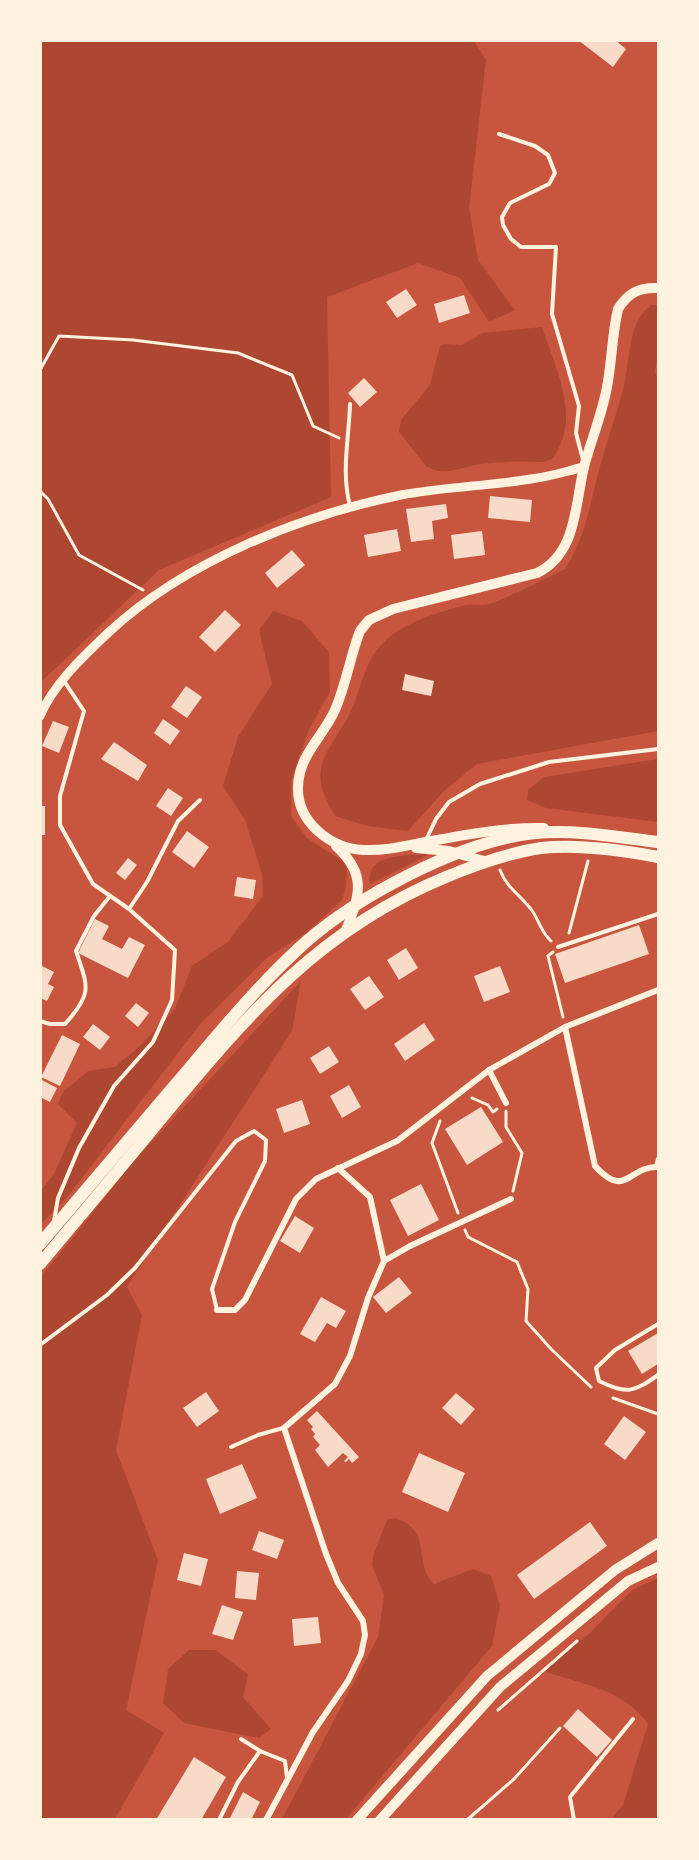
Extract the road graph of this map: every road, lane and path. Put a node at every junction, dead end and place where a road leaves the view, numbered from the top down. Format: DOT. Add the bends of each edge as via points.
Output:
graph roads {
  1 [pos="499,134"];
  2 [pos="658,288"];
  3 [pos="40,370"];
  4 [pos="350,404"];
  5 [pos="346,442"];
  6 [pos="584,467"];
  7 [pos="40,490"];
  8 [pos="350,507"];
  9 [pos="152,595"];
  10 [pos="64,680"];
  11 [pos="40,716"];
  12 [pos="658,748"];
  13 [pos="200,800"];
  14 [pos="573,832"];
  15 [pos="425,842"];
  16 [pos="658,842"];
  17 [pos="334,844"];
  18 [pos="407,847"];
  19 [pos="592,848"];
  20 [pos="658,857"];
  21 [pos="484,861"];
  22 [pos="498,865"];
  23 [pos="110,896"];
  24 [pos="355,907"];
  25 [pos="129,909"];
  26 [pos="658,914"];
  27 [pos="346,930"];
  28 [pos="566,944"];
  29 [pos="558,947"];
  30 [pos="658,990"];
  31 [pos="40,1021"];
  32 [pos="566,1027"];
  33 [pos="489,1070"];
  34 [pos="464,1102"];
  35 [pos="506,1103"];
  36 [pos="447,1115"];
  37 [pos="658,1164"];
  38 [pos="338,1168"];
  39 [pos="511,1199"];
  40 [pos="462,1223"];
  41 [pos="52,1230"];
  42 [pos="468,1237"];
  43 [pos="40,1244"];
  44 [pos="384,1261"];
  45 [pos="40,1264"];
  46 [pos="217,1310"];
  47 [pos="658,1324"];
  48 [pos="40,1345"];
  49 [pos="658,1375"];
  50 [pos="599,1391"];
  51 [pos="608,1395"];
  52 [pos="658,1414"];
  53 [pos="284,1428"];
  54 [pos="231,1447"];
  55 [pos="658,1543"];
  56 [pos="658,1567"];
  57 [pos="580,1639"];
  58 [pos="493,1715"];
  59 [pos="633,1719"];
  60 [pos="560,1728"];
  61 [pos="240,1738"];
  62 [pos="260,1751"];
  63 [pos="288,1782"];
  64 [pos="219,1820"];
  65 [pos="266,1820"];
  66 [pos="357,1820"];
  67 [pos="380,1820"];
  68 [pos="467,1820"];
  69 [pos="574,1820"];
  1 -- 6 [label="lane" via="519,139 548,155 555,174 549,184 510,202 502,217 510,239 521,248 556,247 552,314 579,406 576,433"];
  2 -- 6 [label="main road" via="636,291 618,309 607,387"];
  3 -- 5 [label="path" via="59,336 133,340 238,353 292,375 313,426"];
  4 -- 5 [label="lane"];
  5 -- 8 [label="lane" via="345,487"];
  6 -- 8 [label="street" via="532,479 442,489"];
  6 -- 17 [label="main road" via="567,541 546,569 393,609 369,620 360,631 337,706 309,748 298,786 311,824"];
  7 -- 9 [label="path" via="79,555"];
  8 -- 9 [label="street" via="271,535"];
  9 -- 10 [label="street" via="84,655"];
  10 -- 11 [label="street"];
  10 -- 23 [label="lane" via="84,711 60,796 60,825 93,884"];
  12 -- 15 [label="lane" via="549,762 480,784 449,802"];
  13 -- 25 [label="lane" via="178,821"];
  14 -- 15 [label="main road" via="515,827"];
  14 -- 16 [label="highway"];
  14 -- 24 [label="highway" via="505,838 460,853 403,878"];
  15 -- 18 [label="main road"];
  17 -- 18 [label="main road" via="361,850"];
  17 -- 24 [label="main road" via="355,867"];
  18 -- 21 [label="main road" via="449,851"];
  19 -- 20 [label="highway"];
  19 -- 21 [label="highway" via="545,848"];
  19 -- 28 [label="path"];
  21 -- 27 [label="highway" via="407,893"];
  22 -- 29 [label="path" via="504,881 533,912 542,933"];
  23 -- 25 [label="lane"];
  23 -- 31 [label="lane" via="94,916 76,951 88,986 80,1007 65,1024"];
  24 -- 27 [label="main road"];
  24 -- 41 [label="highway" via="298,949 257,990"];
  25 -- 41 [label="lane" via="175,950 172,1000 153,1042 114,1086 79,1148 58,1198"];
  26 -- 28 [label="lane"];
  27 -- 45 [label="highway" via="315,953 243,1022"];
  28 -- 29 [label="lane"];
  29 -- 32 [label="path" via="548,957"];
  30 -- 32 [label="street"];
  32 -- 33 [label="street"];
  32 -- 37 [label="street" via="595,1166 607,1179 624,1182"];
  33 -- 35 [label="street"];
  33 -- 38 [label="street" via="397,1141"];
  34 -- 35 [label="path" via="474,1097 493,1112"];
  35 -- 39 [label="path" via="505,1122 522,1153"];
  36 -- 40 [label="path" via="439,1123 432,1143"];
  38 -- 44 [label="street" via="370,1197"];
  38 -- 46 [label="street" via="316,1179 296,1199 245,1300 235,1310"];
  39 -- 40 [label="street"];
  40 -- 44 [label="street"];
  41 -- 43 [label="highway"];
  42 -- 50 [label="path" via="518,1262 528,1289 526,1321 550,1349"];
  44 -- 53 [label="street" via="350,1356 335,1384"];
  46 -- 48 [label="lane" via="212,1289 220,1264 235,1222 265,1161 266,1140 254,1131 236,1140 135,1268 107,1295"];
  47 -- 49 [label="lane" via="615,1350 596,1368 599,1381 615,1389 638,1390"];
  51 -- 52 [label="path"];
  53 -- 54 [label="lane"];
  53 -- 63 [label="street" via="326,1554 338,1583 363,1621 365,1635 348,1681 313,1732"];
  55 -- 66 [label="main road" via="615,1570 487,1676"];
  56 -- 67 [label="main road" via="628,1581 500,1687"];
  57 -- 58 [label="path"];
  59 -- 69 [label="lane" via="570,1797"];
  60 -- 68 [label="path" via="514,1779"];
  61 -- 62 [label="lane"];
  62 -- 63 [label="lane" via="285,1761"];
  62 -- 64 [label="lane" via="238,1782"];
  63 -- 65 [label="street"];
}
